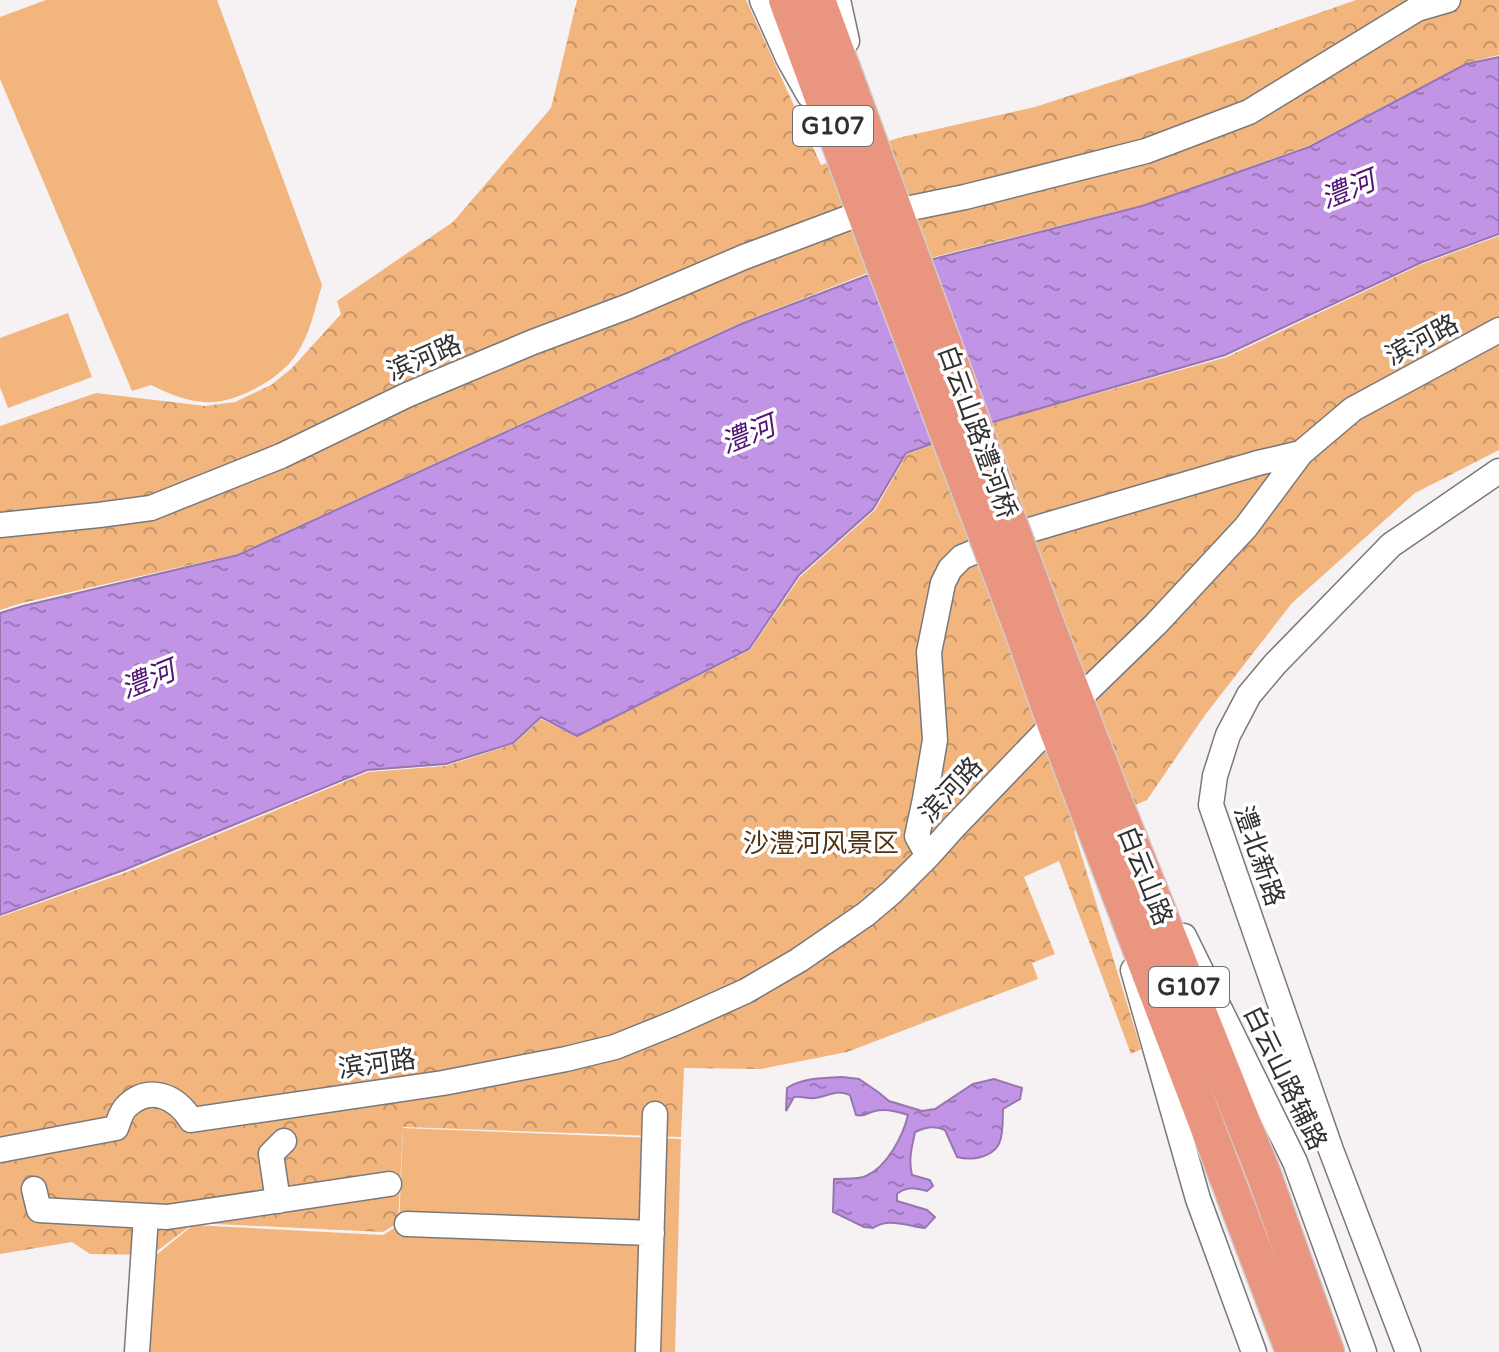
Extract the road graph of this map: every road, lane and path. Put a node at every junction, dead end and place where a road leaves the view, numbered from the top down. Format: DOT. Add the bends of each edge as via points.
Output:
graph roads {
  1 [pos="762,0"];
  2 [pos="786,0"];
  3 [pos="818,0"];
  4 [pos="838,0"];
  5 [pos="1448,0"];
  6 [pos="854,142"];
  7 [pos="886,229"];
  8 [pos="1499,330"];
  9 [pos="1301,453"];
  10 [pos="1499,471"];
  11 [pos="0,525"];
  12 [pos="1035,629"];
  13 [pos="1065,712"];
  14 [pos="1100,804"];
  15 [pos="928,856"];
  16 [pos="655,1114"];
  17 [pos="284,1141"];
  18 [pos="0,1150"];
  19 [pos="1331,1150"];
  20 [pos="1295,1162"];
  21 [pos="1263,1172"];
  22 [pos="389,1184"];
  23 [pos="34,1189"];
  24 [pos="278,1201"];
  25 [pos="146,1216"];
  26 [pos="407,1224"];
  27 [pos="652,1233"];
  28 [pos="137,1352"];
  29 [pos="648,1352"];
  30 [pos="1254,1352"];
  31 [pos="1293,1352"];
  32 [pos="1327,1352"];
  33 [pos="1364,1352"];
  34 [pos="1408,1352"];
  1 -- 6 [label="street" via="788,58"];
  2 -- 6 [label="highway, G107"];
  3 -- 6 [label="highway, G107"];
  4 -- 6 [label="street"];
  5 -- 7 [label="street, 滨河路" via="1417,9 1249,112 1146,151 965,197"];
  6 -- 7 [label="highway, G107"];
  7 -- 11 [label="street, 滨河路" via="744,257 441,380 281,456 151,508"];
  7 -- 12 [label="highway, 白云山路澧河桥 / G107, bridge"];
  8 -- 9 [label="street, 滨河路" via="1353,409"];
  9 -- 13 [label="street, 滨河路" via="1246,527"];
  9 -- 15 [label="street" via="1023,532 962,557 950,569 929,652 935,740 917,836"];
  10 -- 19 [label="street, 澧北新路" via="1391,545 1275,664 1249,695 1215,776 1211,805"];
  12 -- 13 [label="highway, 白云山路 / G107"];
  13 -- 14 [label="highway, 白云山路 / G107"];
  13 -- 15 [label="street, 滨河路"];
  14 -- 20 [label="street, 白云山路辅路" via="1246,1058"];
  14 -- 21 [label="highway, 白云山路 / G107"];
  14 -- 30 [label="street" via="1198,1199"];
  14 -- 31 [label="highway, 白云山路 / G107"];
  15 -- 18 [label="street, 滨河路" via="866,914 799,960 746,991 615,1047 430,1085 191,1120 175,1100 150,1095 127,1106 116,1128"];
  16 -- 27 [label="street"];
  17 -- 24 [label="street" via="271,1154"];
  19 -- 20 [label="street"];
  19 -- 34 [label="street, 澧北新路"];
  20 -- 21 [label="street"];
  20 -- 33 [label="street, 白云山路辅路"];
  21 -- 32 [label="highway, 白云山路 / G107"];
  22 -- 24 [label="street"];
  23 -- 25 [label="street" via="39,1210"];
  24 -- 25 [label="street"];
  25 -- 28 [label="street"];
  26 -- 27 [label="street"];
  27 -- 29 [label="street"];
}
